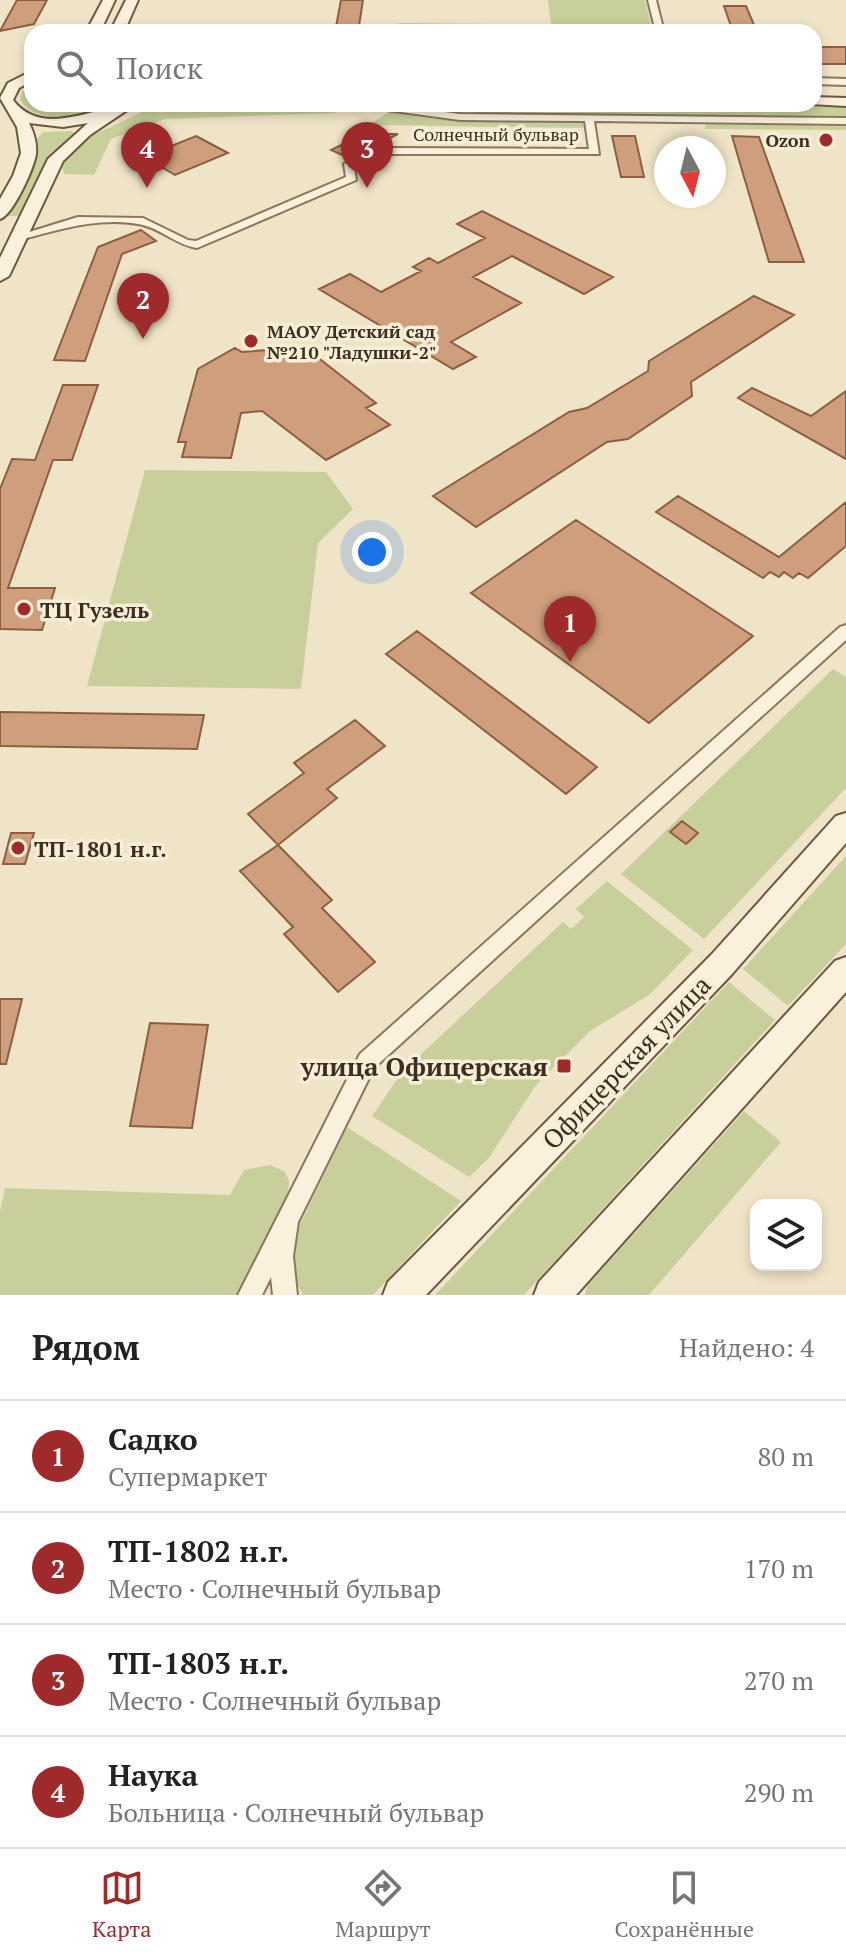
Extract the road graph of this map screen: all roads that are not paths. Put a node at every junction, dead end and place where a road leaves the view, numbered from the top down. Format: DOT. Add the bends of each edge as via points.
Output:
graph roads {
  1 [pos="109,0"];
  2 [pos="132,0"];
  3 [pos="652,0"];
  4 [pos="97,24"];
  5 [pos="121,24"];
  6 [pos="658,24"];
  7 [pos="24,77"];
  8 [pos="24,80"];
  9 [pos="822,81"];
  10 [pos="846,82"];
  11 [pos="0,83"];
  12 [pos="822,101"];
  13 [pos="846,102"];
  14 [pos="8,107"];
  15 [pos="112,112"];
  16 [pos="116,112"];
  17 [pos="423,112"];
  18 [pos="589,118"];
  19 [pos="846,121"];
  20 [pos="0,214"];
  21 [pos="19,237"];
  22 [pos="0,276"];
  23 [pos="846,631"];
  24 [pos="846,824"];
  25 [pos="846,971"];
  26 [pos="287,1220"];
  27 [pos="250,1295"];
  28 [pos="285,1295"];
  29 [pos="401,1295"];
  30 [pos="552,1295"];
  1 -- 4 [label="main road"];
  2 -- 5 [label="main road"];
  3 -- 6 [label="street"];
  7 -- 11 [label="main road"];
  8 -- 14 [label="main road" via="7,93"];
  9 -- 10 [label="street"];
  12 -- 13 [label="main road"];
  14 -- 15 [label="main road" via="49,122"];
  14 -- 20 [label="main road" via="30,140 28,159"];
  16 -- 21 [label="main road" via="56,159"];
  17 -- 18 [label="street"];
  18 -- 19 [label="street"];
  18 -- 21 [label="street, Солнечный бульвар" via="595,152 385,151 348,166 352,178 197,245 143,221 78,220"];
  21 -- 22 [label="main road"];
  23 -- 26 [label="street" via="367,1061"];
  24 -- 29 [label="main road, Офицерская улица" via="722,964"];
  25 -- 30 [label="main road"];
  26 -- 27 [label="street"];
  26 -- 28 [label="street" via="281,1256"];
}
